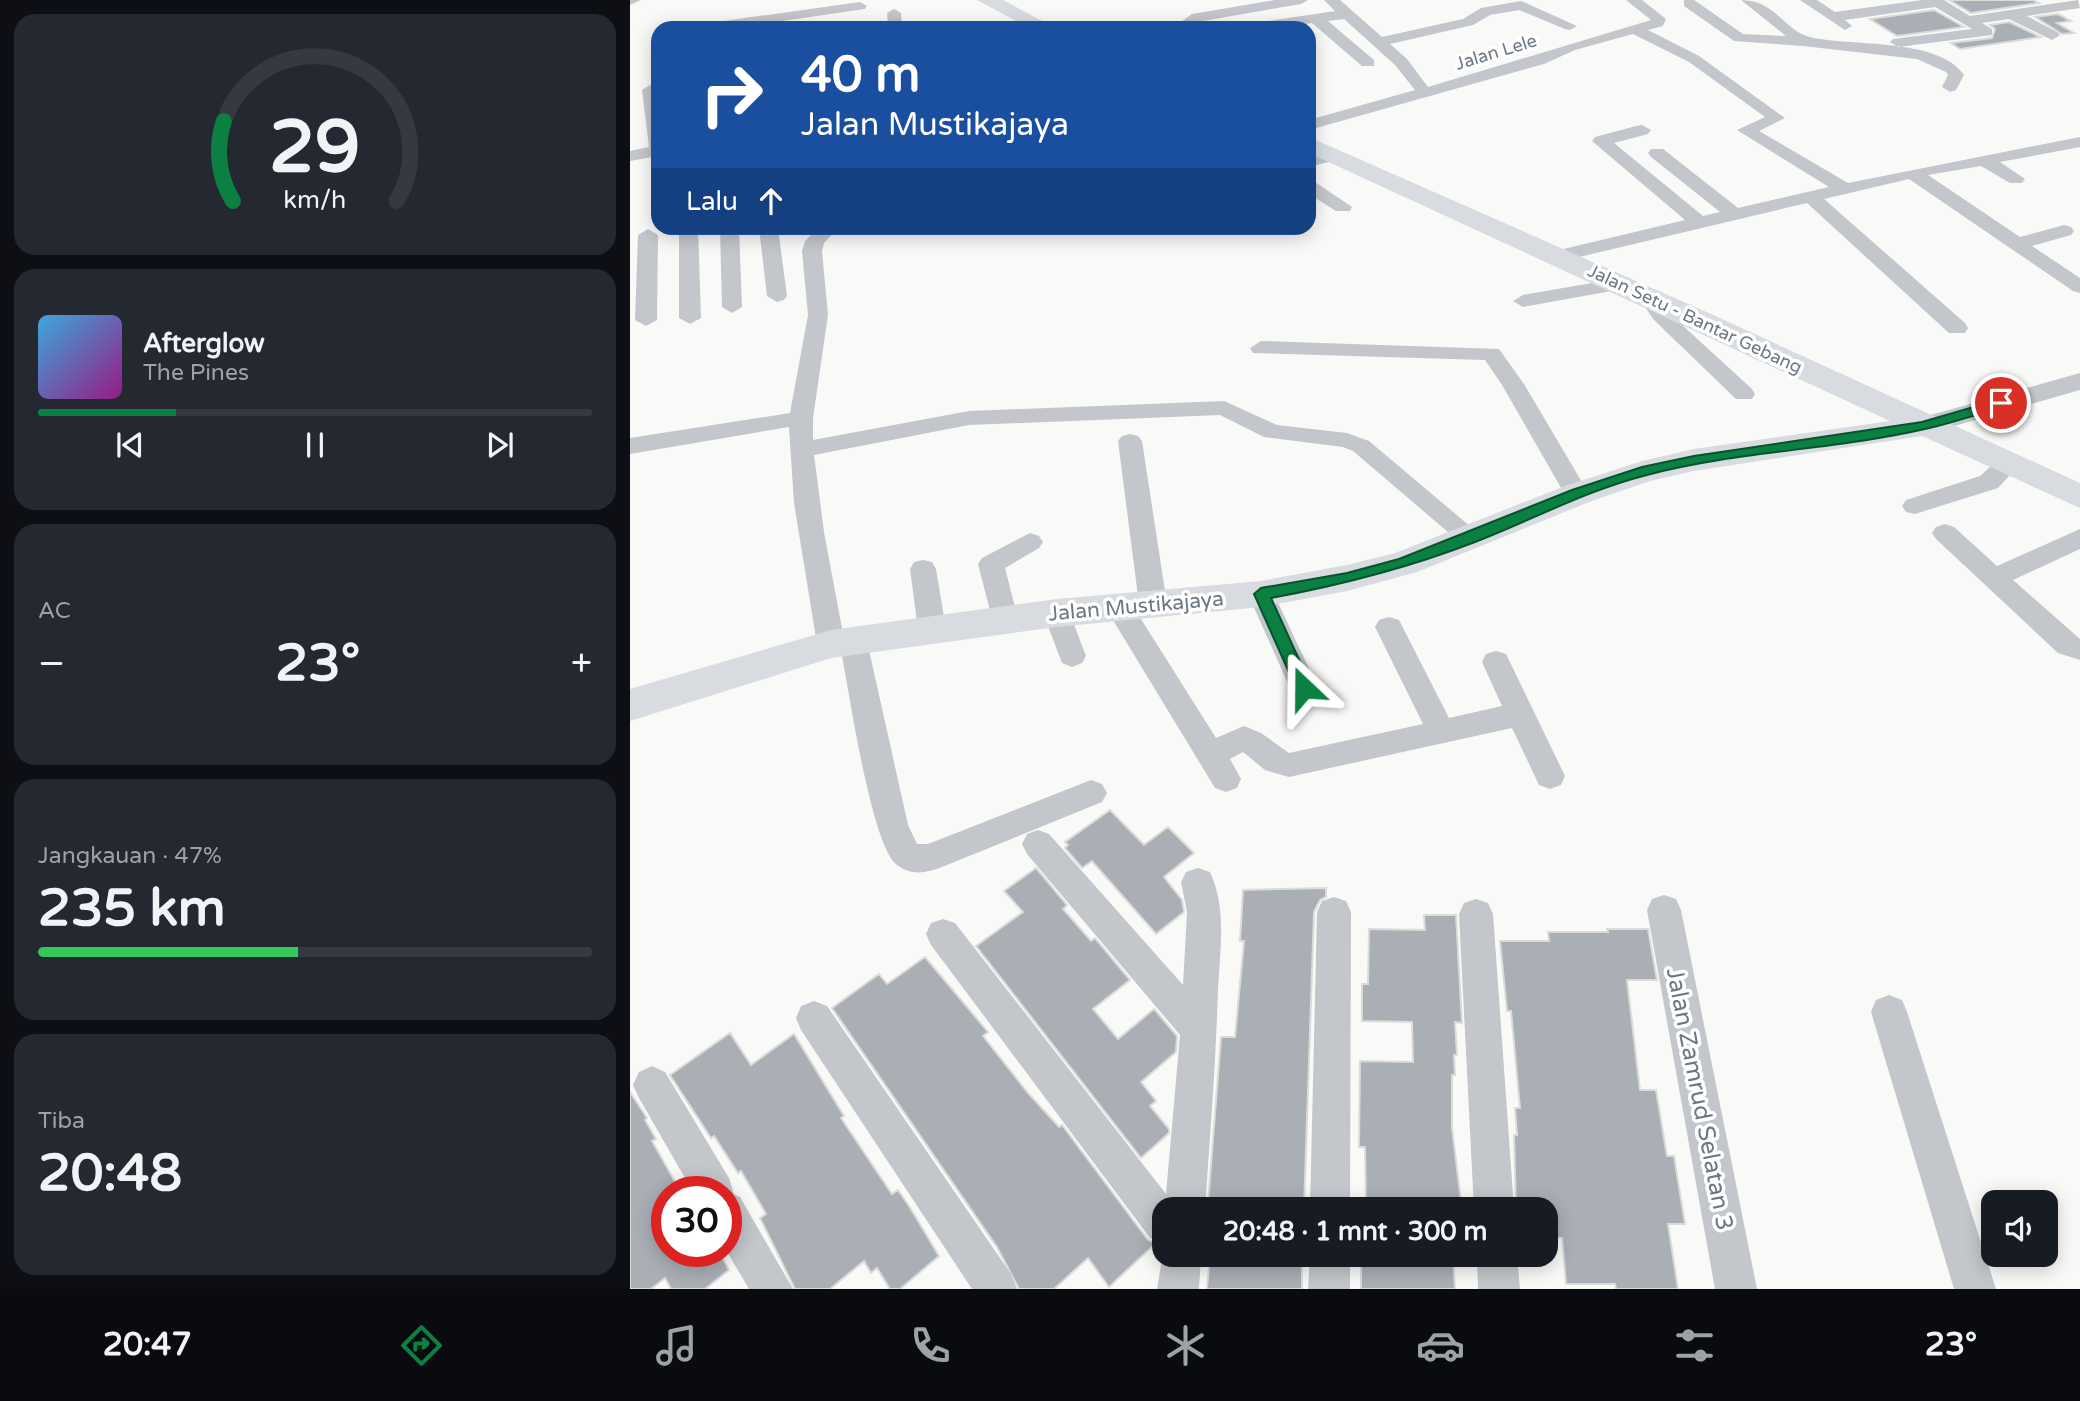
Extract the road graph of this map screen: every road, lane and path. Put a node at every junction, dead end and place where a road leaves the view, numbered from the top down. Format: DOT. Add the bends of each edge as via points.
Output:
graph roads {
  1 [pos="988,0"];
  2 [pos="1301,0"];
  3 [pos="1633,0"];
  4 [pos="1708,0"];
  5 [pos="1748,0"];
  6 [pos="1807,0"];
  7 [pos="1936,1"];
  8 [pos="1522,2"];
  9 [pos="2049,3"];
  10 [pos="2080,4"];
  11 [pos="1220,6"];
  12 [pos="1342,6"];
  13 [pos="748,7"];
  14 [pos="1886,9"];
  15 [pos="1481,14"];
  16 [pos="2013,15"];
  17 [pos="1832,17"];
  18 [pos="1315,18"];
  19 [pos="1970,20"];
  20 [pos="2080,20"];
  21 [pos="735,21"];
  22 [pos="795,21"];
  23 [pos="849,21"];
  24 [pos="1023,21"];
  25 [pos="1190,21"];
  26 [pos="1295,21"];
  27 [pos="1510,25"];
  28 [pos="1570,26"];
  29 [pos="1634,29"];
  30 [pos="2052,35"];
  31 [pos="1932,40"];
  32 [pos="1802,41"];
  33 [pos="1380,42"];
  34 [pos="1873,47"];
  35 [pos="1962,60"];
  36 [pos="1368,63"];
  37 [pos="1950,87"];
  38 [pos="651,89"];
  39 [pos="1425,93"];
  40 [pos="630,95"];
  41 [pos="1316,123"];
  42 [pos="1642,130"];
  43 [pos="2080,142"];
  44 [pos="651,152"];
  45 [pos="1657,153"];
  46 [pos="1317,154"];
  47 [pos="630,156"];
  48 [pos="1984,160"];
  49 [pos="1912,173"];
  50 [pos="2016,179"];
  51 [pos="1846,189"];
  52 [pos="1316,190"];
  53 [pos="1811,197"];
  54 [pos="1343,207"];
  55 [pos="1735,215"];
  56 [pos="1700,223"];
  57 [pos="2064,231"];
  58 [pos="686,235"];
  59 [pos="729,235"];
  60 [pos="769,235"];
  61 [pos="819,235"];
  62 [pos="639,236"];
  63 [pos="2017,244"];
  64 [pos="1559,256"];
  65 [pos="1621,284"];
  66 [pos="2080,287"];
  67 [pos="777,296"];
  68 [pos="1648,296"];
  69 [pos="1523,301"];
  70 [pos="732,307"];
  71 [pos="690,318"];
  72 [pos="646,320"];
  73 [pos="1957,328"];
  74 [pos="1261,348"];
  75 [pos="2080,381"];
  76 [pos="1744,394"];
  77 [pos="802,418"];
  78 [pos="1923,426"];
  79 [pos="1130,441"];
  80 [pos="630,446"];
  81 [pos="801,450"];
  82 [pos="2010,463"];
  83 [pos="1577,494"];
  84 [pos="2080,497"];
  85 [pos="1915,506"];
  86 [pos="1945,533"];
  87 [pos="1471,538"];
  88 [pos="2080,538"];
  89 [pos="1030,542"];
  90 [pos="923,569"];
  91 [pos="1992,579"];
  92 [pos="1261,594"];
  93 [pos="1136,606"];
  94 [pos="1057,613"];
  95 [pos="1004,619"];
  96 [pos="1389,626"];
  97 [pos="932,629"];
  98 [pos="842,643"];
  99 [pos="2080,650"];
  100 [pos="1072,656"];
  101 [pos="1496,662"];
  102 [pos="1304,688"];
  103 [pos="630,705"];
  104 [pos="1521,714"];
  105 [pos="1442,733"];
  106 [pos="1550,776"];
  107 [pos="1091,793"];
  108 [pos="1038,844"];
  109 [pos="1198,882"];
  110 [pos="1664,910"];
  111 [pos="1334,912"];
  112 [pos="1476,914"];
  113 [pos="943,934"];
  114 [pos="1889,1012"];
  115 [pos="814,1018"];
  116 [pos="1199,1030"];
  117 [pos="652,1085"];
  118 [pos="706,1176"];
  119 [pos="1186,1197"];
  120 [pos="1330,1197"];
  121 [pos="1493,1197"];
  122 [pos="1152,1208"];
  123 [pos="742,1238"];
  124 [pos="1180,1267"];
  125 [pos="1330,1267"];
  126 [pos="1498,1267"];
  127 [pos="772,1289"];
  128 [pos="996,1289"];
  129 [pos="1178,1289"];
  130 [pos="1329,1289"];
  131 [pos="1499,1289"];
  132 [pos="1736,1289"];
  133 [pos="1975,1289"];
  1 -- 24 [label="main road"];
  2 -- 11 [label="street"];
  3 -- 29 [label="street, Jalan Lele" via="1659,19"];
  4 -- 32 [label="street" via="1689,3 1738,38"];
  5 -- 32 [label="street"];
  6 -- 17 [label="street"];
  7 -- 14 [label="street"];
  7 -- 19 [label="street"];
  8 -- 15 [label="street"];
  8 -- 28 [label="street"];
  9 -- 10 [label="street"];
  9 -- 16 [label="street"];
  9 -- 20 [label="street"];
  11 -- 25 [label="street" via="1219,16"];
  12 -- 18 [label="street"];
  12 -- 33 [label="street"];
  13 -- 21 [label="street"];
  14 -- 17 [label="street"];
  14 -- 31 [label="street"];
  15 -- 27 [label="street"];
  15 -- 33 [label="street" via="1468,22"];
  16 -- 19 [label="street"];
  16 -- 30 [label="street"];
  17 -- 34 [label="street"];
  18 -- 26 [label="street"];
  18 -- 36 [label="street"];
  19 -- 31 [label="street" via="1987,32"];
  22 -- 23 [label="street" via="853,7"];
  29 -- 39 [label="street, Jalan Lele"];
  29 -- 51 [label="street" via="1694,59 1777,118 1746,130"];
  31 -- 34 [label="street"];
  31 -- 35 [label="street"];
  32 -- 34 [label="street"];
  33 -- 39 [label="street"];
  34 -- 37 [label="street" via="1920,55 1952,69 1956,75"];
  38 -- 40 [label="street"];
  39 -- 41 [label="street, Jalan Lele"];
  42 -- 56 [label="street" via="1601,141"];
  43 -- 48 [label="street"];
  44 -- 47 [label="street"];
  45 -- 55 [label="street"];
  46 -- 64 [label="main road, Jalan Setu - Bantar Gebang"];
  48 -- 49 [label="street"];
  48 -- 50 [label="street"];
  49 -- 51 [label="street"];
  49 -- 63 [label="street"];
  51 -- 53 [label="street"];
  52 -- 54 [label="street"];
  53 -- 55 [label="street"];
  53 -- 73 [label="street"];
  55 -- 56 [label="street"];
  56 -- 64 [label="street"];
  57 -- 63 [label="street"];
  58 -- 71 [label="street"];
  59 -- 70 [label="street"];
  60 -- 67 [label="street"];
  61 -- 77 [label="street" via="812,251 818,316"];
  62 -- 72 [label="street"];
  63 -- 66 [label="street"];
  64 -- 65 [label="main road, Jalan Setu - Bantar Gebang"];
  65 -- 68 [label="main road, Jalan Setu - Bantar Gebang"];
  65 -- 69 [label="street"];
  68 -- 76 [label="street" via="1661,316"];
  68 -- 78 [label="main road, Jalan Setu - Bantar Gebang"];
  74 -- 83 [label="street" via="1491,354"];
  75 -- 78 [label="street"];
  77 -- 80 [label="street"];
  77 -- 81 [label="street"];
  78 -- 82 [label="main road, Jalan Setu - Bantar Gebang"];
  78 -- 83 [label="main road, Jalan Mustikajaya" via="1694,460"];
  79 -- 93 [label="street"];
  81 -- 87 [label="street" via="969,418 1224,408 1272,432 1347,440 1361,446"];
  81 -- 98 [label="street" via="807,509"];
  82 -- 84 [label="main road, Jalan Setu - Bantar Gebang"];
  82 -- 85 [label="street" via="1989,482"];
  83 -- 87 [label="main road, Jalan Mustikajaya"];
  86 -- 91 [label="street"];
  87 -- 92 [label="main road, Jalan Mustikajaya" via="1347,578"];
  88 -- 91 [label="street"];
  89 -- 95 [label="street" via="991,564"];
  90 -- 97 [label="street"];
  91 -- 99 [label="street" via="2068,646"];
  92 -- 93 [label="main road, Jalan Mustikajaya"];
  92 -- 102 [label="street"];
  93 -- 94 [label="main road, Jalan Mustikajaya"];
  93 -- 105 [label="street" via="1158,665 1218,766 1244,738 1273,762 1289,765"];
  94 -- 95 [label="main road, Jalan Mustikajaya"];
  94 -- 100 [label="street"];
  95 -- 97 [label="main road, Jalan Mustikajaya"];
  96 -- 105 [label="street"];
  97 -- 98 [label="main road, Jalan Mustikajaya"];
  98 -- 103 [label="main road, Jalan Mustikajaya"];
  98 -- 107 [label="street" via="892,826 906,854 919,860 930,857"];
  101 -- 104 [label="street"];
  104 -- 105 [label="street"];
  104 -- 106 [label="street"];
  108 -- 116 [label="street"];
  109 -- 116 [label="street" via="1204,912"];
  110 -- 132 [label="street, Jalan Zamrud Selatan 3"];
  111 -- 120 [label="street"];
  112 -- 121 [label="street"];
  113 -- 122 [label="street"];
  114 -- 133 [label="street"];
  115 -- 128 [label="street"];
  116 -- 119 [label="street"];
  117 -- 118 [label="street"];
  123 -- 127 [label="street"];
  124 -- 129 [label="street"];
  125 -- 130 [label="street"];
  126 -- 131 [label="street"];
}
